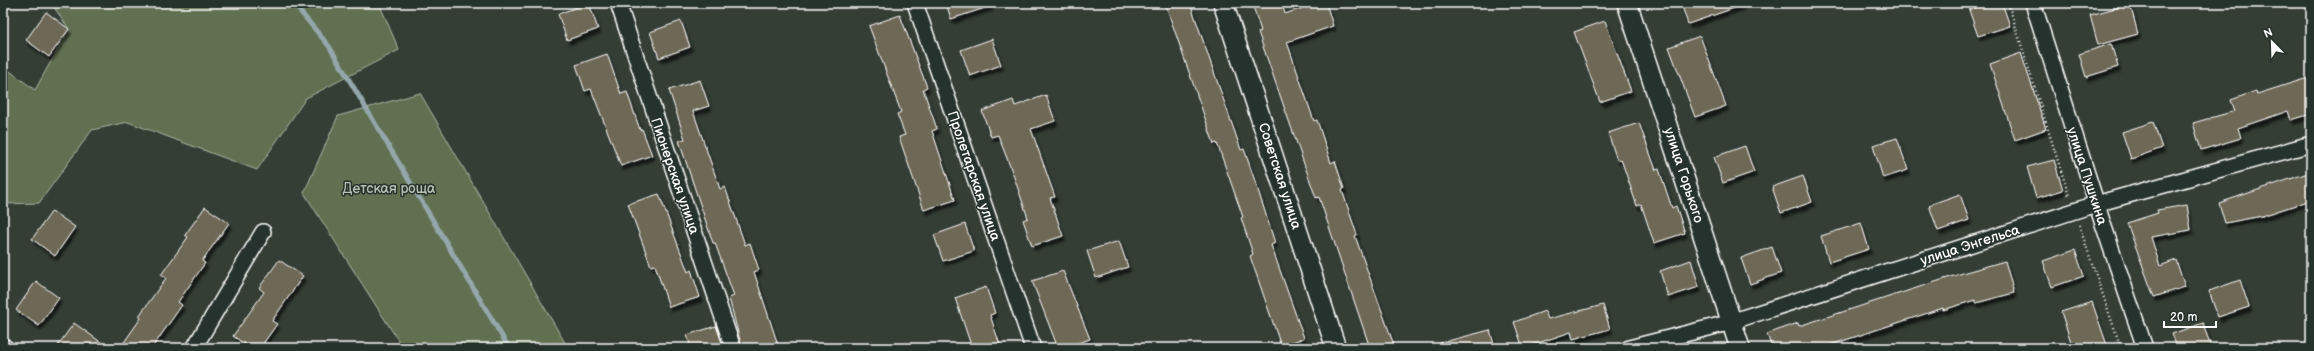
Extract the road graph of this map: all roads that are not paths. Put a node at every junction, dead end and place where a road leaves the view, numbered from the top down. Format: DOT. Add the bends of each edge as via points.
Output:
graph roads {
  1 [pos="618,3"];
  2 [pos="915,3"];
  3 [pos="1223,3"];
  4 [pos="1627,3"];
  5 [pos="2033,3"];
  6 [pos="2311,144"];
  7 [pos="2096,204"];
  8 [pos="264,232"];
  9 [pos="1732,321"];
  10 [pos="3,346"];
  11 [pos="6,348"];
  12 [pos="194,348"];
  13 [pos="733,348"];
  14 [pos="1033,348"];
  15 [pos="1336,348"];
  16 [pos="1629,348"];
  17 [pos="1740,348"];
  18 [pos="2145,348"];
  1 -- 13 [label="street, Пионерская улица"];
  2 -- 14 [label="street, Пролетарская улица"];
  3 -- 15 [label="street, Советская улица"];
  4 -- 9 [label="street, улица Горького"];
  5 -- 7 [label="street, улица Пушкина"];
  6 -- 7 [label="street, улица Энгельса"];
  7 -- 9 [label="street, улица Энгельса"];
  7 -- 18 [label="street, улица Пушкина"];
  8 -- 12 [label="street"];
  9 -- 16 [label="street, улица Энгельса"];
  9 -- 17 [label="street, улица Горького"];
  10 -- 11 [label="street"];
}
